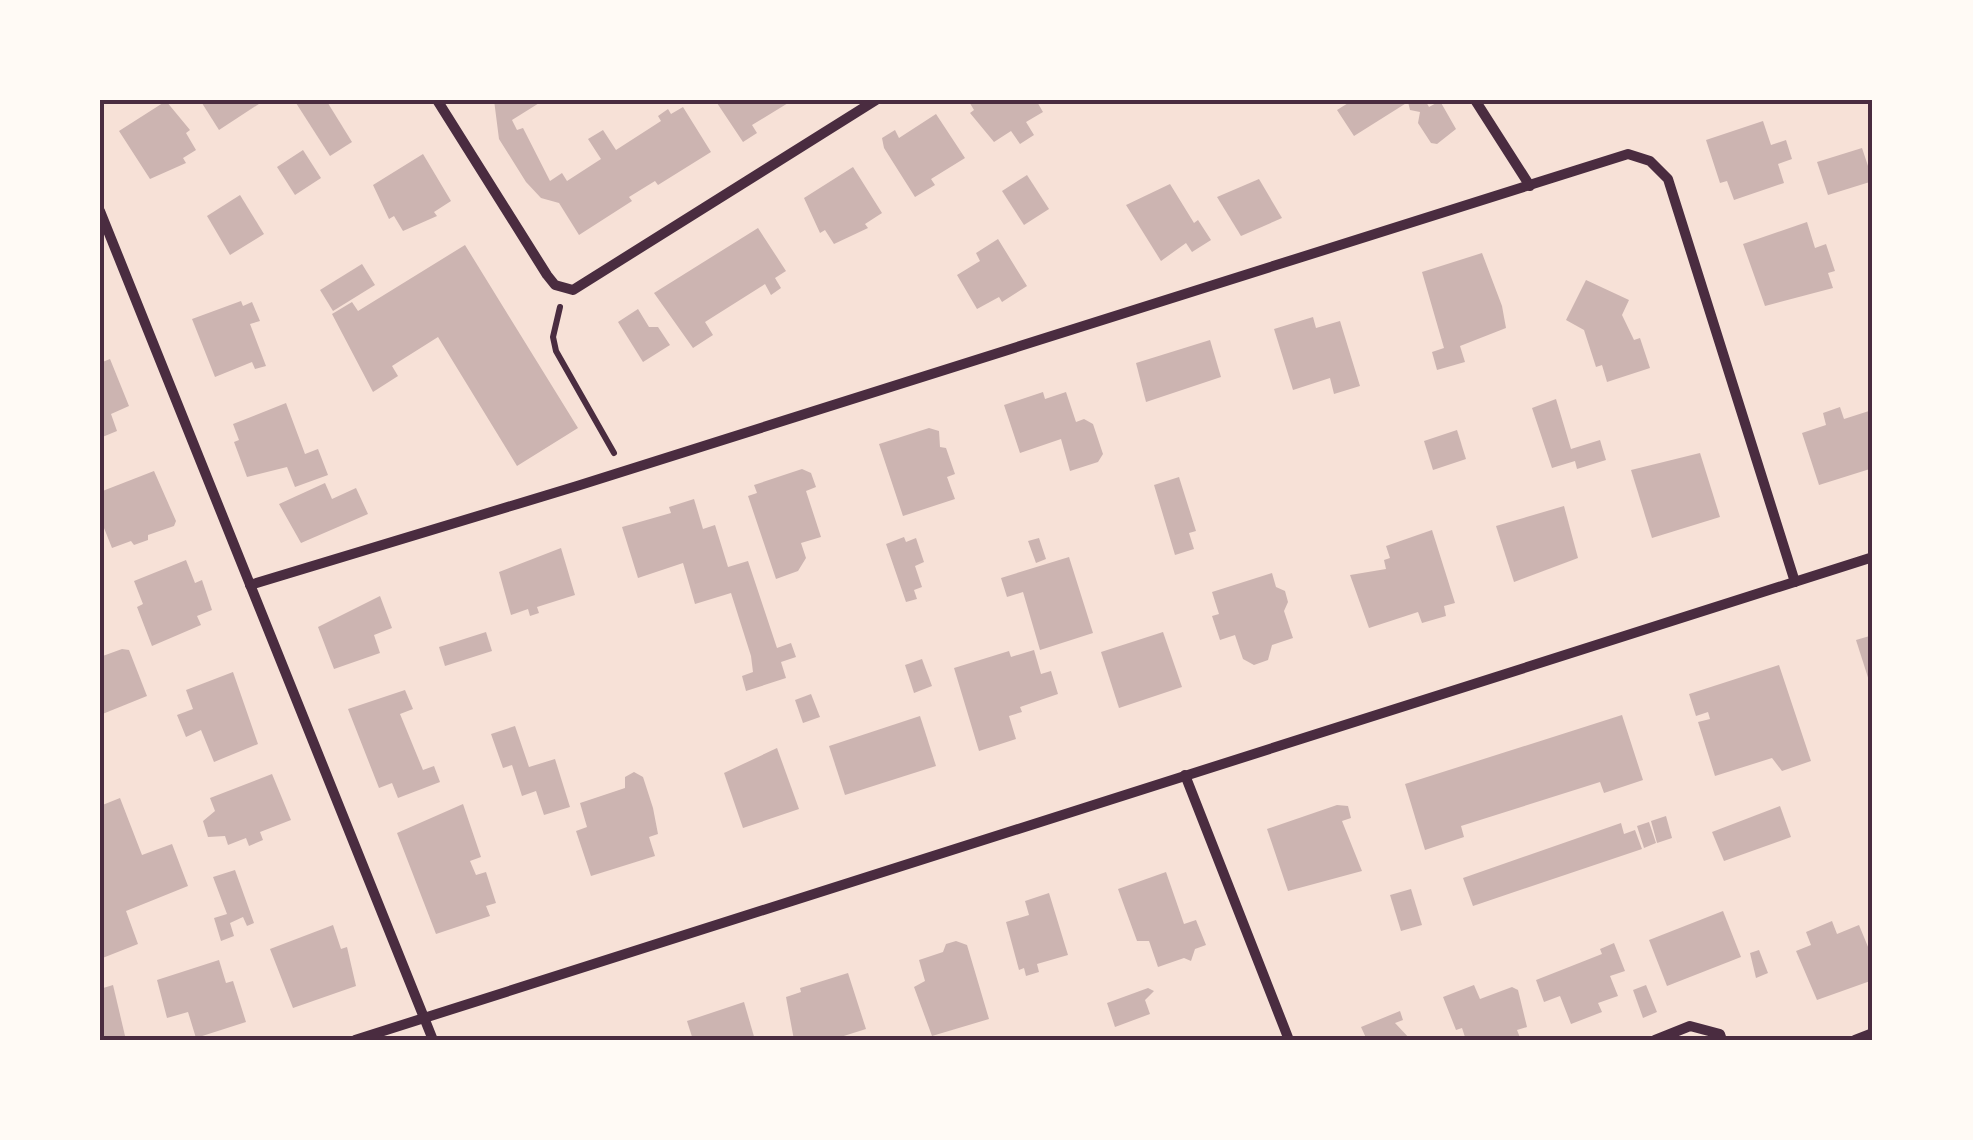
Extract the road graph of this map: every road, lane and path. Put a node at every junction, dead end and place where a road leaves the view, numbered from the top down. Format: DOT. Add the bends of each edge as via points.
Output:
graph roads {
  1 [pos="437,100"];
  2 [pos="876,100"];
  3 [pos="1475,100"];
  4 [pos="1530,186"];
  5 [pos="100,211"];
  6 [pos="564,289"];
  7 [pos="624,472"];
  8 [pos="1873,557"];
  9 [pos="1796,582"];
  10 [pos="250,585"];
  11 [pos="1185,774"];
  12 [pos="424,1018"];
  13 [pos="1873,1032"];
  14 [pos="354,1040"];
  15 [pos="433,1040"];
  16 [pos="1290,1040"];
  17 [pos="1655,1040"];
  18 [pos="1722,1040"];
  19 [pos="1855,1040"];
  1 -- 6 [label="street" via="547,276"];
  2 -- 6 [label="street" via="584,286"];
  3 -- 4 [label="street"];
  4 -- 7 [label="street"];
  4 -- 9 [label="street" via="1628,154 1650,161 1668,179"];
  5 -- 10 [label="street"];
  6 -- 7 [label="path" via="556,352"];
  7 -- 10 [label="street"];
  8 -- 9 [label="street"];
  9 -- 11 [label="street"];
  10 -- 12 [label="street"];
  11 -- 12 [label="street"];
  11 -- 16 [label="street"];
  12 -- 14 [label="street"];
  12 -- 15 [label="street"];
  13 -- 19 [label="street"];
  17 -- 18 [label="street" via="1690,1026"];
}
